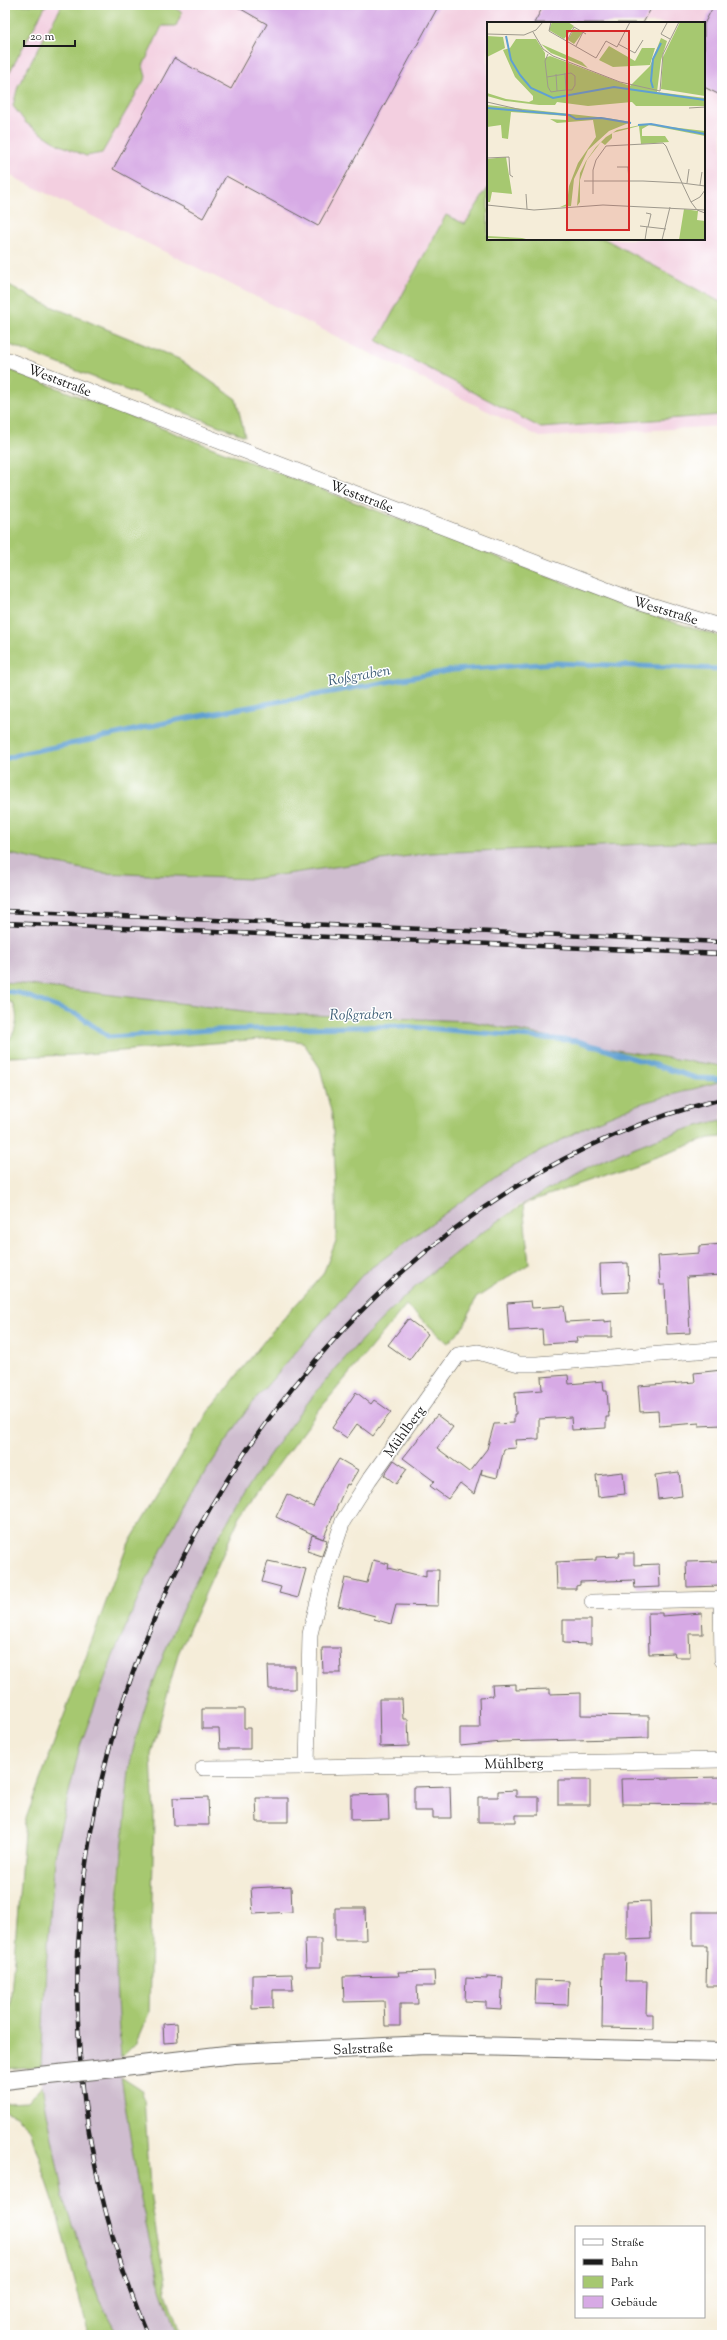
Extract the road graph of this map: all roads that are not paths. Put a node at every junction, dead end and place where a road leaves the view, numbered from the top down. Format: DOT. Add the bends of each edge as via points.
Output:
graph roads {
  1 [pos="5,359"];
  2 [pos="722,628"];
  3 [pos="722,1349"];
  4 [pos="592,1602"];
  5 [pos="722,1660"];
  6 [pos="722,1760"];
  7 [pos="307,1767"];
  8 [pos="203,1768"];
  9 [pos="722,2052"];
  10 [pos="5,2080"];
  1 -- 2 [label="street, Weststraße" via="628,598"];
  3 -- 7 [label="street, Mühlberg" via="537,1364 519,1364 478,1352 458,1355 343,1521 323,1581 310,1634"];
  4 -- 5 [label="street" via="721,1599"];
  6 -- 7 [label="street, Mühlberg"];
  7 -- 8 [label="street, Mühlberg"];
  9 -- 10 [label="street, Salzstraße, bridge" via="427,2045 234,2054"];
}
